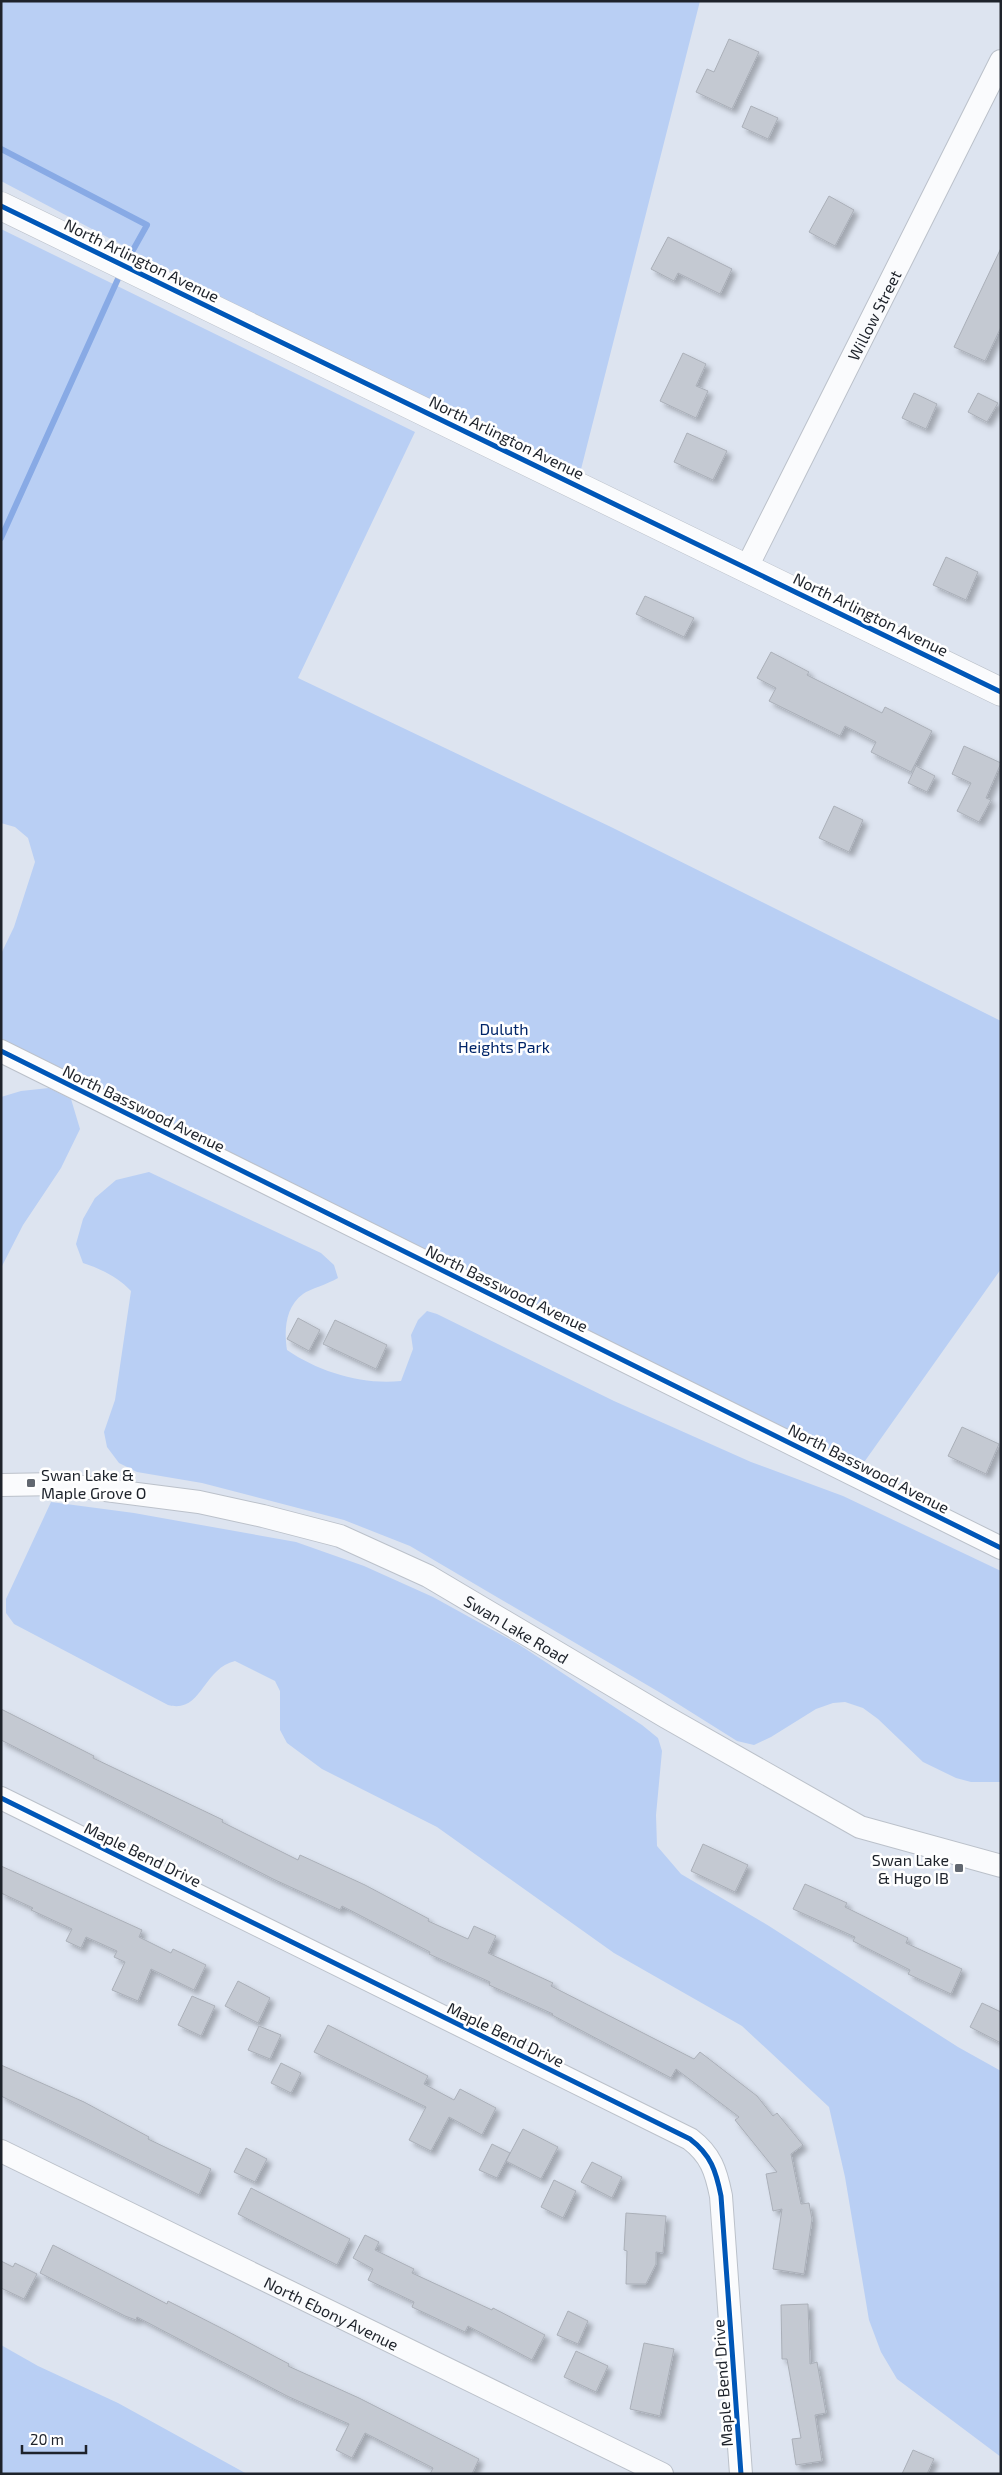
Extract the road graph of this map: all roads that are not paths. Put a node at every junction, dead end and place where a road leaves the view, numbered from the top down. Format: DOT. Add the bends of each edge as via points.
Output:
graph roads {
  1 [pos="1001,61"];
  2 [pos="1,206"];
  3 [pos="747,567"];
  4 [pos="1001,692"];
  5 [pos="1,1051"];
  6 [pos="1,1485"];
  7 [pos="1001,1548"];
  8 [pos="1,1798"];
  9 [pos="1001,1866"];
  10 [pos="1,2151"];
  11 [pos="662,2474"];
  12 [pos="741,2474"];
  1 -- 3 [label="street, Willow Street"];
  2 -- 3 [label="main road, North Arlington Avenue"];
  3 -- 4 [label="main road, North Arlington Avenue"];
  5 -- 7 [label="street, North Basswood Avenue"];
  6 -- 9 [label="street, Swan Lake Road" via="59,1484 199,1502 340,1536 428,1576 860,1827"];
  8 -- 12 [label="street, Maple Bend Drive" via="690,2139 703,2149 712,2162 721,2196"];
  10 -- 11 [label="street, North Ebony Avenue"];
}
